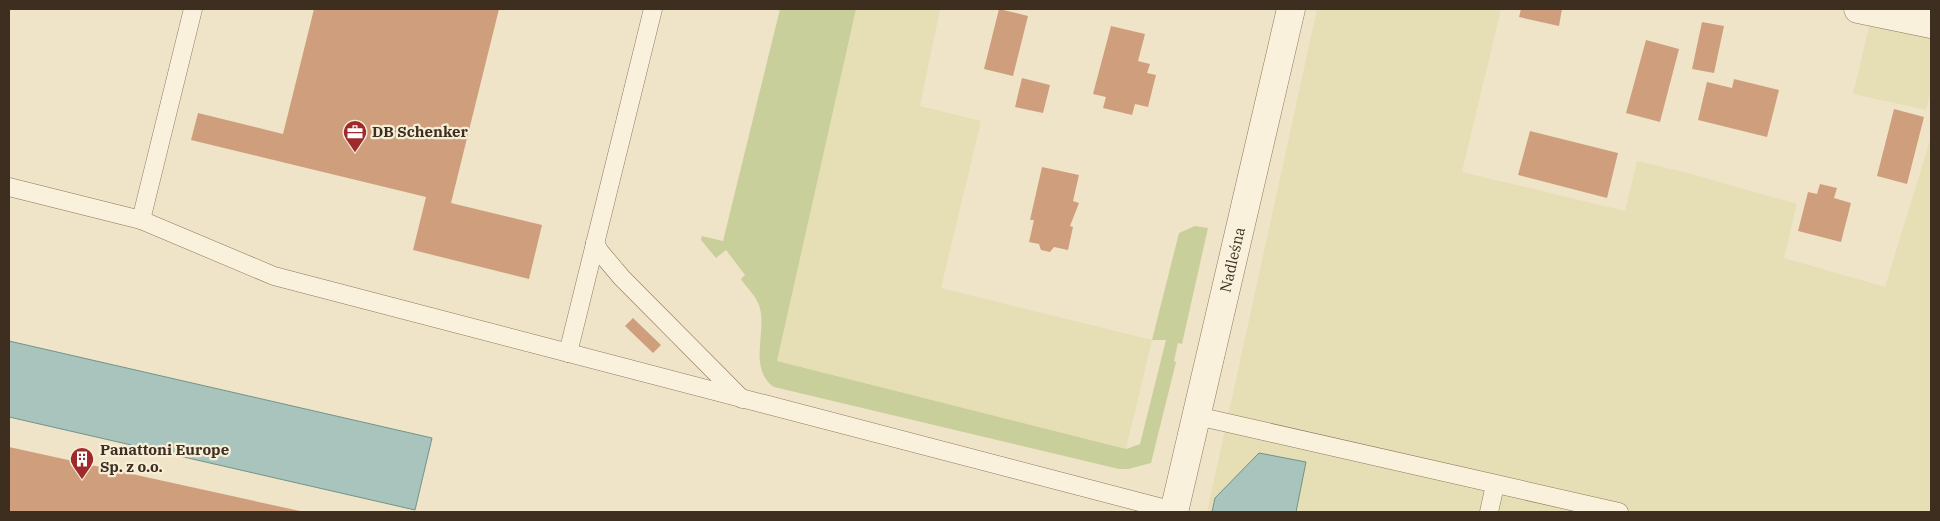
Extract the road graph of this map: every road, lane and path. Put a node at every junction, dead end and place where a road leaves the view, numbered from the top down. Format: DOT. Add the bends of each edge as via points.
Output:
graph roads {
  1 [pos="193,9"];
  2 [pos="653,9"];
  3 [pos="1291,9"];
  4 [pos="1858,9"];
  5 [pos="1931,24"];
  6 [pos="9,188"];
  7 [pos="141,220"];
  8 [pos="595,243"];
  9 [pos="568,353"];
  10 [pos="743,399"];
  11 [pos="1197,416"];
  12 [pos="1495,485"];
  13 [pos="1174,512"];
  14 [pos="1489,512"];
  15 [pos="1619,512"];
  1 -- 7 [label="lane"];
  2 -- 8 [label="lane"];
  3 -- 11 [label="street, Nadleśna"];
  4 -- 5 [label="street"];
  6 -- 7 [label="lane"];
  7 -- 9 [label="lane" via="274,276"];
  8 -- 9 [label="lane"];
  8 -- 10 [label="lane" via="622,278"];
  9 -- 10 [label="lane"];
  10 -- 13 [label="lane"];
  11 -- 12 [label="lane"];
  11 -- 13 [label="street, Nadleśna"];
  12 -- 14 [label="lane"];
  12 -- 15 [label="lane"];
}
